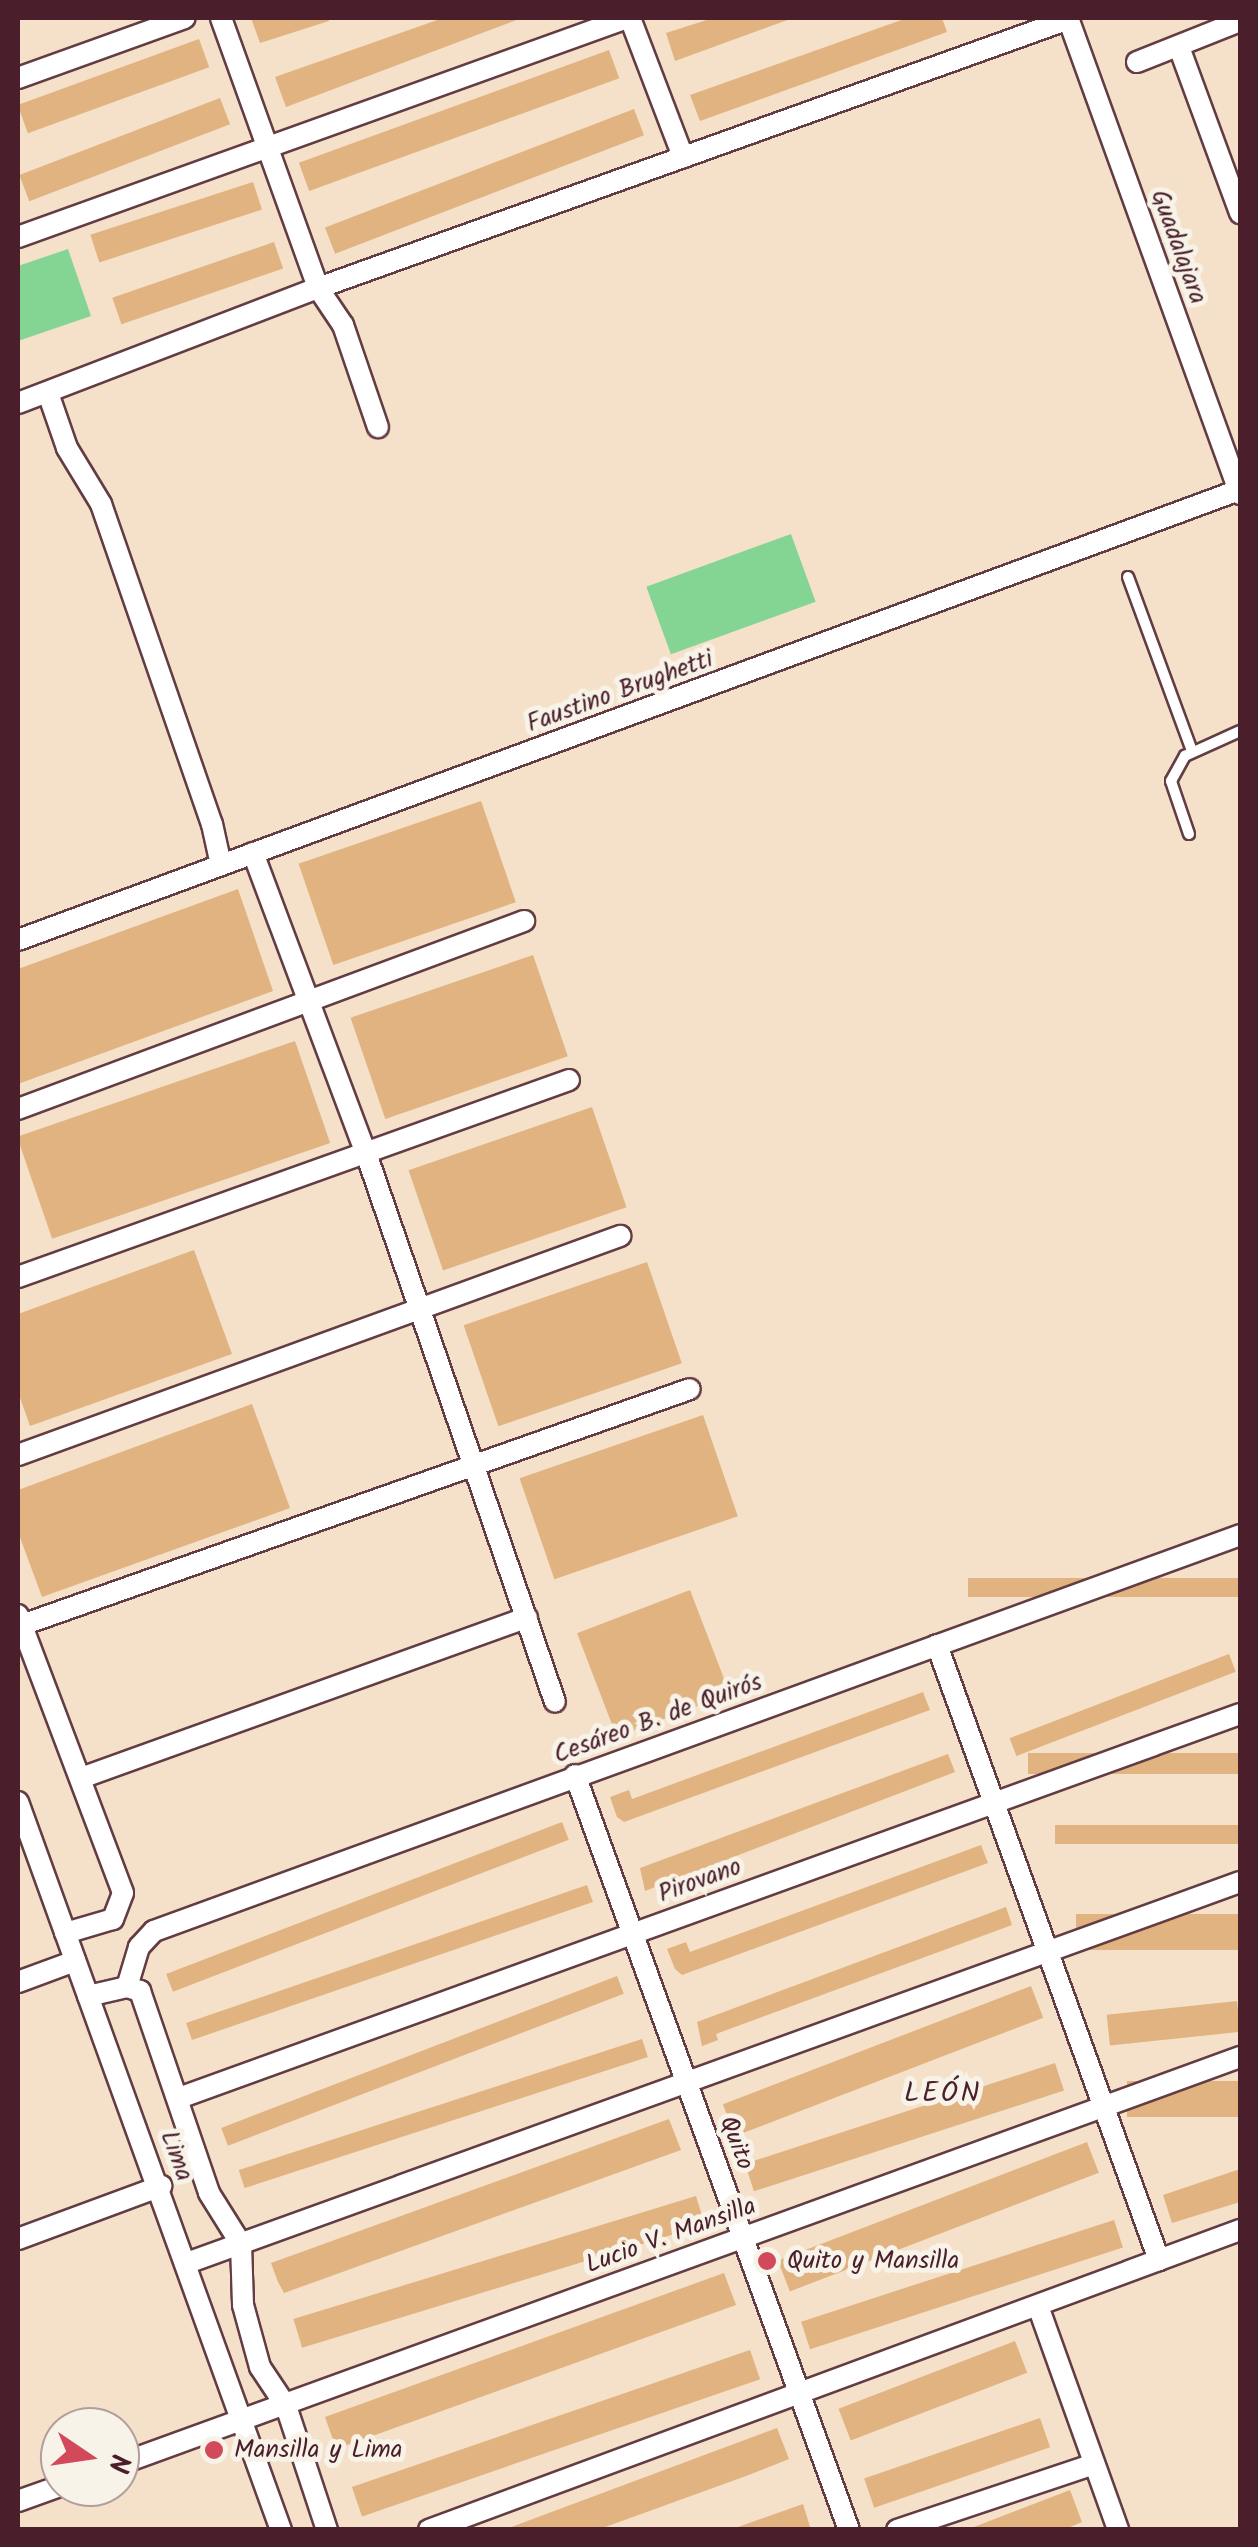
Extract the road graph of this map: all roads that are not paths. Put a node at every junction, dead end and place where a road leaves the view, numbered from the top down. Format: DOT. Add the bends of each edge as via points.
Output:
graph roads {
  1 [pos="185,18"];
  2 [pos="222,18"];
  3 [pos="628,18"];
  4 [pos="1068,18"];
  5 [pos="1240,21"];
  6 [pos="1178,46"];
  7 [pos="1137,62"];
  8 [pos="18,78"];
  9 [pos="268,146"];
  10 [pos="683,157"];
  11 [pos="1240,213"];
  12 [pos="18,237"];
  13 [pos="318,288"];
  14 [pos="48,393"];
  15 [pos="18,403"];
  16 [pos="378,427"];
  17 [pos="1240,492"];
  18 [pos="1128,577"];
  19 [pos="1240,731"];
  20 [pos="1192,752"];
  21 [pos="1189,834"];
  22 [pos="253,853"];
  23 [pos="220,865"];
  24 [pos="524,921"];
  25 [pos="18,940"];
  26 [pos="309,1001"];
  27 [pos="569,1080"];
  28 [pos="18,1109"];
  29 [pos="367,1156"];
  30 [pos="620,1236"];
  31 [pos="18,1276"];
  32 [pos="420,1308"];
  33 [pos="690,1389"];
  34 [pos="18,1456"];
  35 [pos="474,1466"];
  36 [pos="1240,1536"];
  37 [pos="527,1616"];
  38 [pos="20,1619"];
  39 [pos="937,1645"];
  40 [pos="556,1702"];
  41 [pos="1240,1714"];
  42 [pos="575,1776"];
  43 [pos="81,1778"];
  44 [pos="18,1802"];
  45 [pos="997,1802"];
  46 [pos="1240,1882"];
  47 [pos="634,1931"];
  48 [pos="65,1933"];
  49 [pos="1051,1950"];
  50 [pos="75,1961"];
  51 [pos="18,1982"];
  52 [pos="127,1987"];
  53 [pos="88,1996"];
  54 [pos="1240,2057"];
  55 [pos="688,2086"];
  56 [pos="179,2098"];
  57 [pos="1107,2105"];
  58 [pos="161,2186"];
  59 [pos="1240,2230"];
  60 [pos="745,2236"];
  61 [pos="18,2239"];
  62 [pos="241,2244"];
  63 [pos="1158,2260"];
  64 [pos="187,2263"];
  65 [pos="1038,2306"];
  66 [pos="799,2392"];
  67 [pos="286,2406"];
  68 [pos="242,2421"];
  69 [pos="140,2457"];
  70 [pos="1094,2464"];
  71 [pos="280,2530"];
  72 [pos="327,2530"];
  73 [pos="429,2530"];
  74 [pos="848,2530"];
  75 [pos="897,2530"];
  76 [pos="1118,2530"];
  1 -- 8 [label="street"];
  2 -- 9 [label="street"];
  3 -- 9 [label="street"];
  3 -- 10 [label="street"];
  4 -- 10 [label="street"];
  4 -- 17 [label="street, Guadalajara"];
  5 -- 6 [label="street"];
  6 -- 7 [label="street"];
  6 -- 11 [label="street"];
  9 -- 12 [label="street"];
  9 -- 13 [label="street"];
  10 -- 13 [label="street"];
  13 -- 14 [label="street"];
  13 -- 16 [label="street" via="343,325"];
  14 -- 15 [label="street"];
  14 -- 23 [label="street" via="67,448 101,504 212,824"];
  17 -- 22 [label="street, Faustino Brughetti"];
  18 -- 20 [label="lane"];
  19 -- 20 [label="lane"];
  20 -- 21 [label="lane" via="1170,781"];
  22 -- 23 [label="street, Faustino Brughetti"];
  22 -- 26 [label="street"];
  23 -- 25 [label="street, Faustino Brughetti"];
  24 -- 26 [label="street"];
  26 -- 28 [label="street"];
  26 -- 29 [label="street"];
  27 -- 29 [label="street"];
  29 -- 31 [label="street"];
  29 -- 32 [label="street"];
  30 -- 32 [label="street"];
  32 -- 34 [label="street"];
  32 -- 35 [label="street"];
  33 -- 35 [label="street"];
  35 -- 37 [label="street"];
  35 -- 38 [label="street"];
  36 -- 39 [label="street, Cesáreo B. de Quirós"];
  37 -- 40 [label="street"];
  37 -- 43 [label="street"];
  38 -- 43 [label="street"];
  39 -- 42 [label="street, Cesáreo B. de Quirós"];
  39 -- 45 [label="street"];
  41 -- 45 [label="street, Pirovano"];
  42 -- 47 [label="street, Quito"];
  42 -- 52 [label="street, Cesáreo B. de Quirós" via="154,1931 139,1947"];
  43 -- 48 [label="street" via="123,1893 122,1910"];
  44 -- 48 [label="street, Lima"];
  45 -- 47 [label="street, Pirovano"];
  45 -- 49 [label="street"];
  46 -- 49 [label="street"];
  47 -- 55 [label="street, Quito"];
  47 -- 56 [label="street, Pirovano"];
  48 -- 50 [label="street, Lima"];
  49 -- 55 [label="street"];
  49 -- 57 [label="street"];
  50 -- 51 [label="street"];
  50 -- 53 [label="street, Lima"];
  52 -- 53 [label="street"];
  52 -- 56 [label="street" via="140,1991"];
  53 -- 58 [label="street, Lima"];
  54 -- 57 [label="street, Lucio V. Mansilla"];
  55 -- 60 [label="street, Quito"];
  55 -- 62 [label="street"];
  56 -- 62 [label="street" via="209,2192"];
  57 -- 60 [label="street, Lucio V. Mansilla"];
  57 -- 63 [label="street"];
  58 -- 61 [label="street"];
  58 -- 64 [label="street, Lima"];
  59 -- 63 [label="street"];
  60 -- 66 [label="street, Quito"];
  60 -- 67 [label="street, Lucio V. Mansilla"];
  62 -- 64 [label="street"];
  62 -- 67 [label="street" via="243,2304 260,2366"];
  63 -- 65 [label="street"];
  64 -- 68 [label="street, Lima"];
  65 -- 66 [label="street"];
  65 -- 70 [label="street"];
  66 -- 73 [label="street"];
  66 -- 74 [label="street, Quito"];
  67 -- 68 [label="street, Lucio V. Mansilla"];
  67 -- 72 [label="street"];
  68 -- 69 [label="street, Lucio V. Mansilla"];
  68 -- 71 [label="street, Lima"];
  70 -- 75 [label="street"];
  70 -- 76 [label="street"];
}
